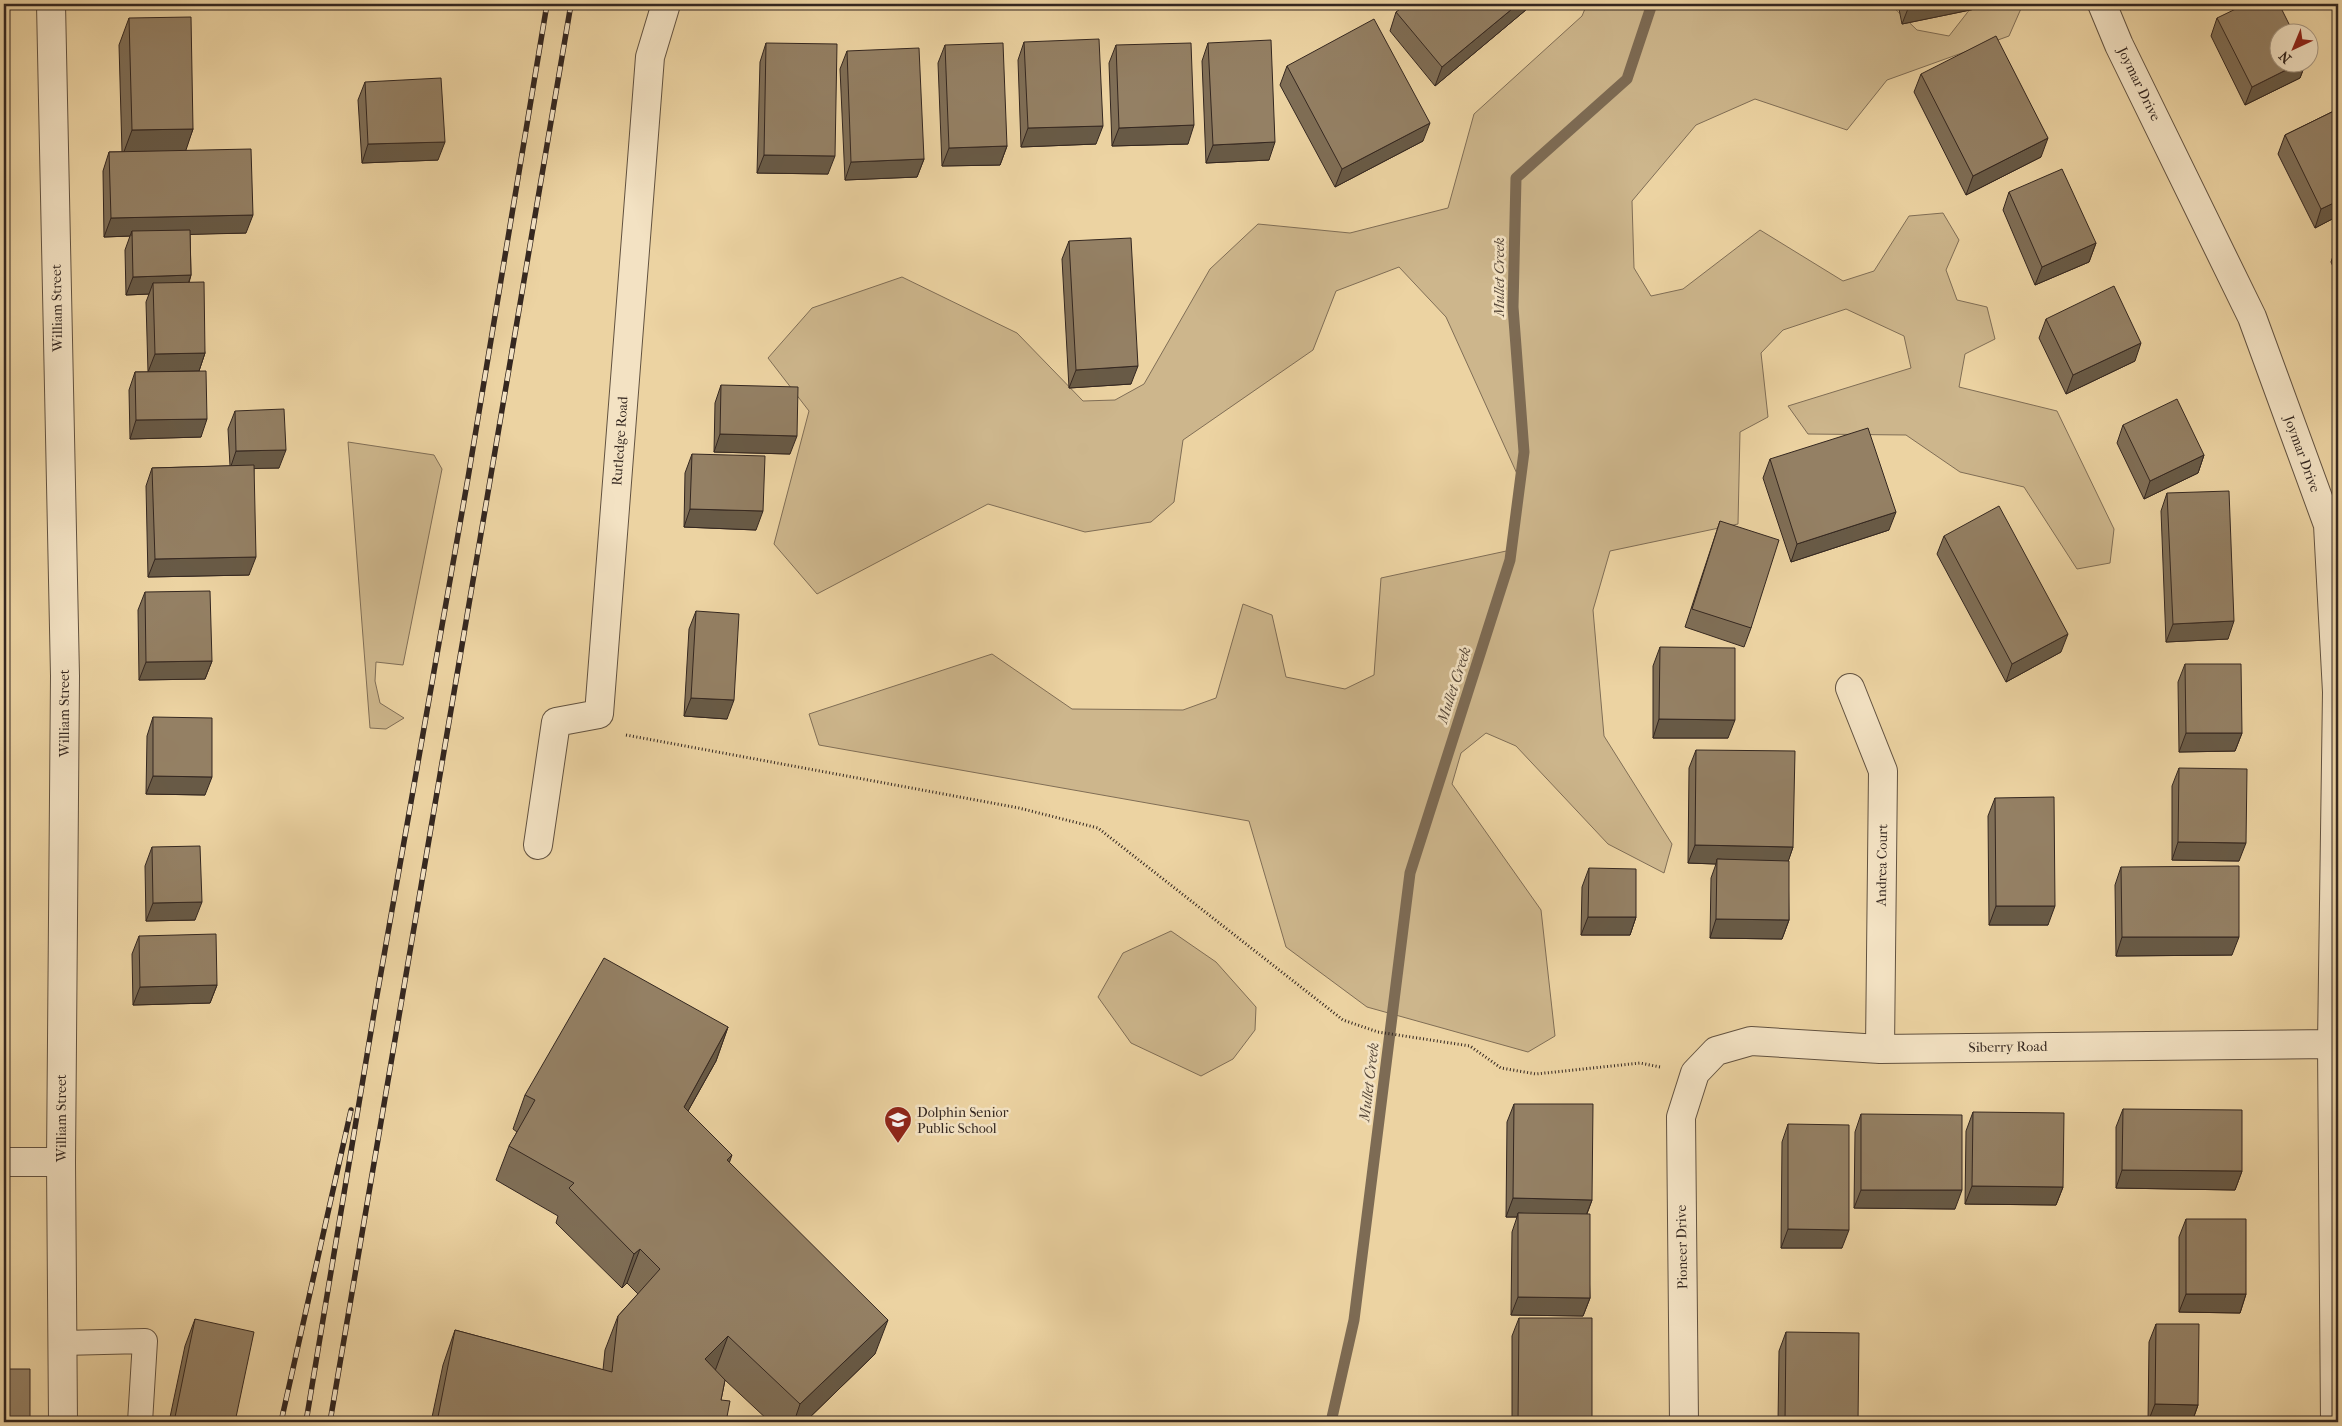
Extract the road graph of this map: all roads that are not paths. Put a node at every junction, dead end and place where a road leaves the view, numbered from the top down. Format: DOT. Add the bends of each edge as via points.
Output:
graph roads {
  1 [pos="51,4"];
  2 [pos="666,4"];
  3 [pos="2102,4"];
  4 [pos="1850,688"];
  5 [pos="538,845"];
  6 [pos="2332,1044"];
  7 [pos="1880,1048"];
  8 [pos="1696,1073"];
  9 [pos="4,1162"];
  10 [pos="61,1162"];
  11 [pos="62,1343"];
  12 [pos="63,1422"];
  13 [pos="140,1422"];
  14 [pos="1684,1422"];
  15 [pos="2335,1422"];
  1 -- 10 [label="street, William Street" via="65,676"];
  2 -- 5 [label="street, Rutledge Road" via="650,57 599,714 556,722"];
  3 -- 6 [label="street, Joymar Drive" via="2252,317 2328,526 2337,692"];
  4 -- 7 [label="street, Andrea Court" via="1883,771"];
  6 -- 7 [label="street, Siberry Road"];
  6 -- 15 [label="street, Joymar Drive"];
  7 -- 8 [label="street, Siberry Road" via="1751,1041 1716,1051"];
  8 -- 14 [label="street, Pioneer Drive" via="1681,1116"];
  9 -- 10 [label="street"];
  10 -- 11 [label="street, William Street"];
  11 -- 12 [label="street, William Street"];
  11 -- 13 [label="lane" via="144,1341"];
}
